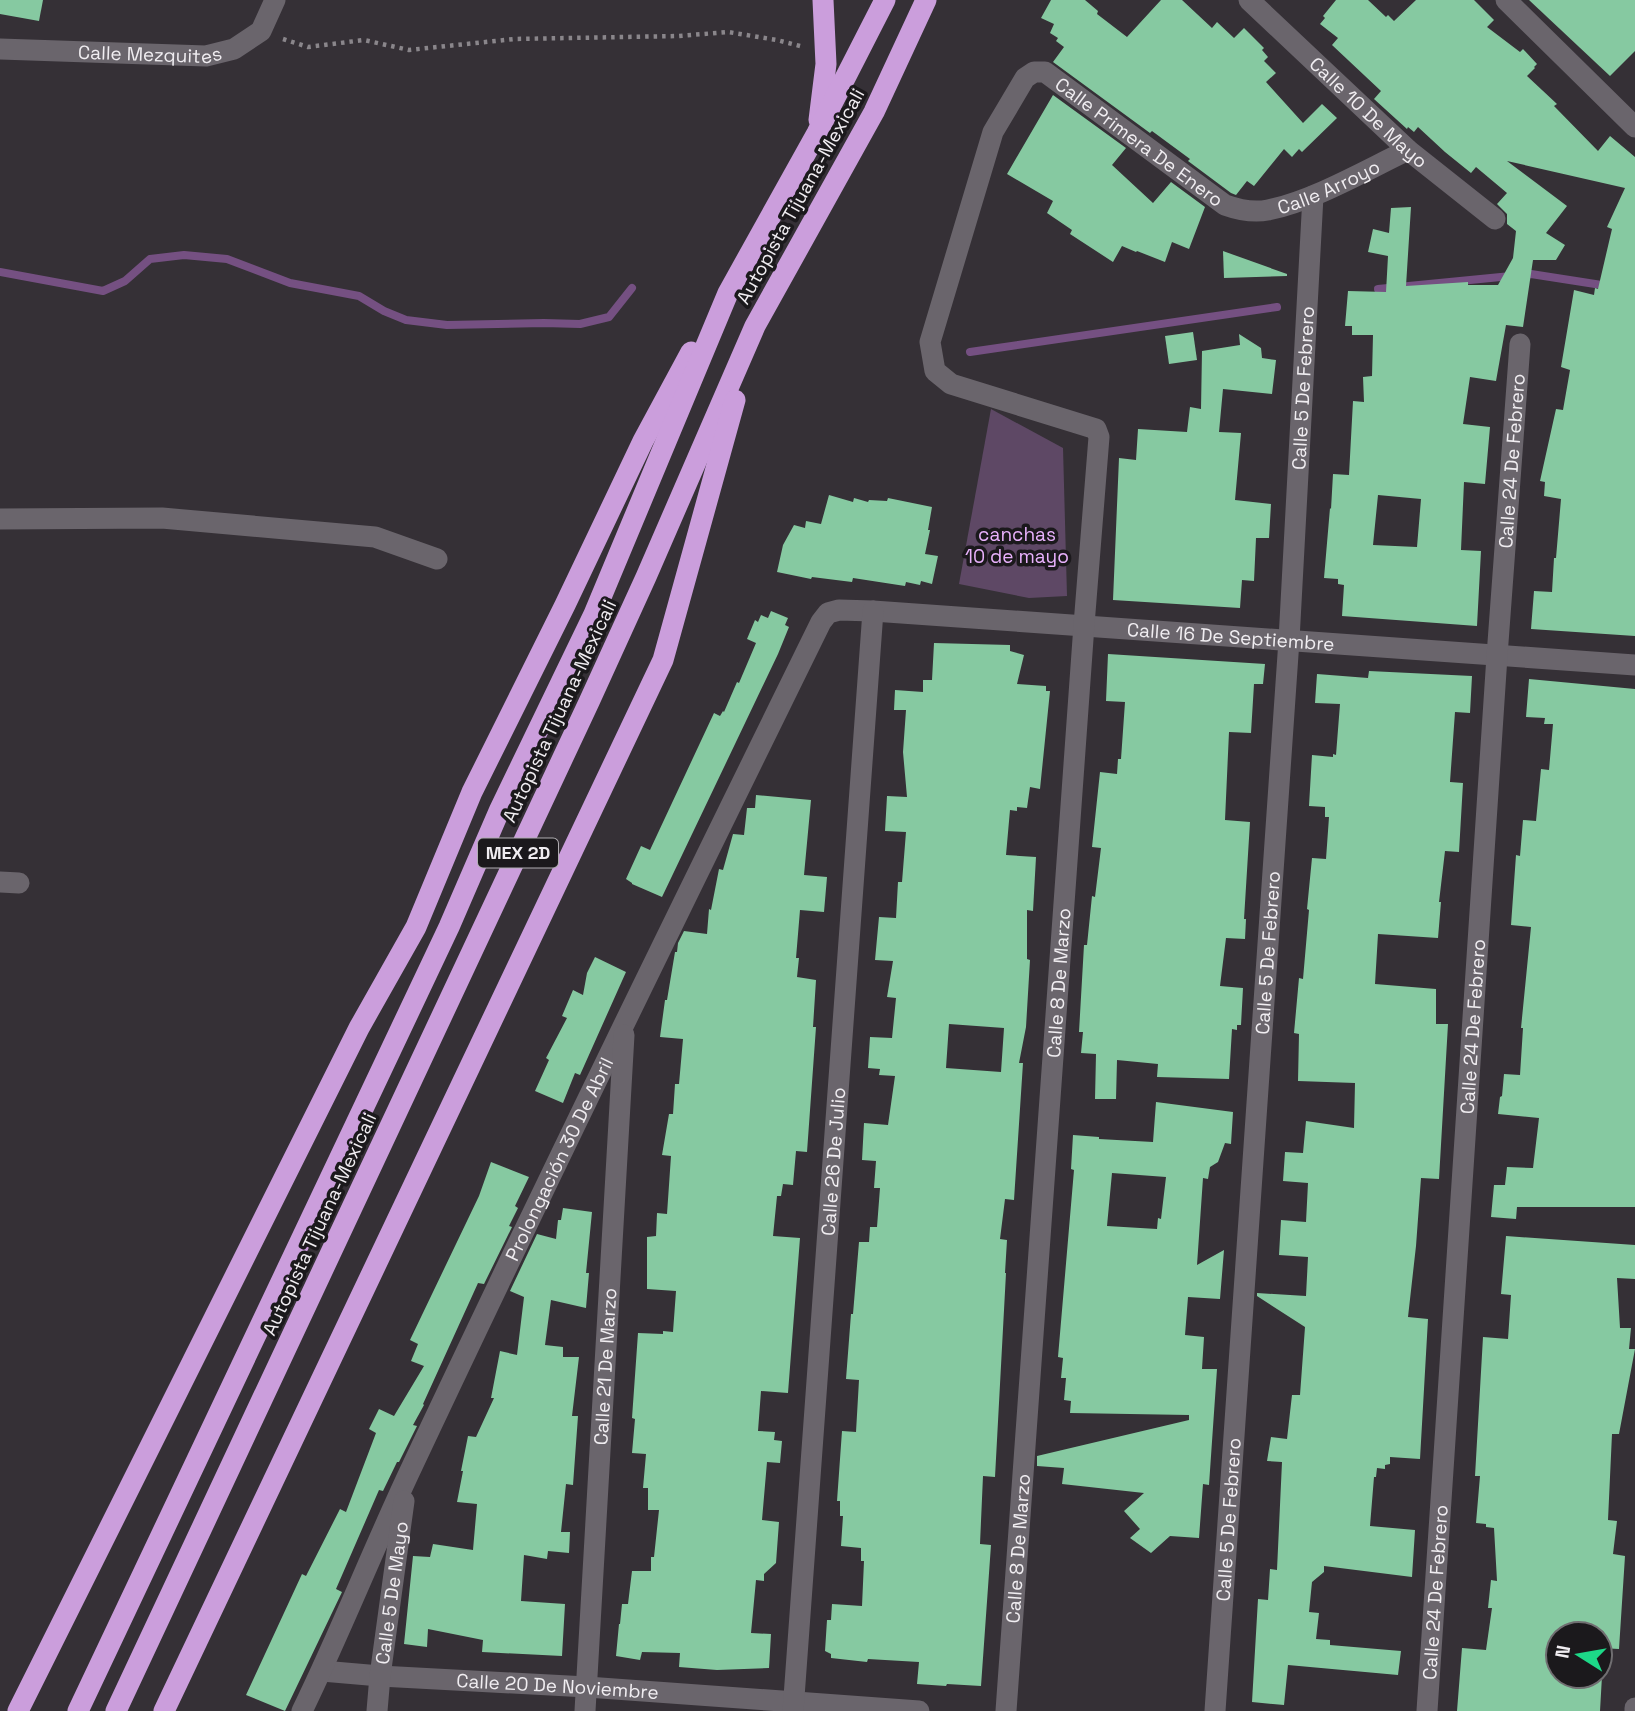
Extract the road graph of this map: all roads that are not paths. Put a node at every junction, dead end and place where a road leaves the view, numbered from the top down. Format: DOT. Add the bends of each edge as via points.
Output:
graph roads {
  1 [pos="275,0"];
  2 [pos="823,0"];
  3 [pos="886,0"];
  4 [pos="926,0"];
  5 [pos="1249,0"];
  6 [pos="1506,0"];
  7 [pos="0,49"];
  8 [pos="1635,127"];
  9 [pos="817,134"];
  10 [pos="1408,150"];
  11 [pos="1313,196"];
  12 [pos="1244,211"];
  13 [pos="1495,219"];
  14 [pos="728,293"];
  15 [pos="755,326"];
  16 [pos="1520,344"];
  17 [pos="935,371"];
  18 [pos="0,519"];
  19 [pos="437,559"];
  20 [pos="873,611"];
  21 [pos="828,613"];
  22 [pos="1084,625"];
  23 [pos="1289,640"];
  24 [pos="1497,656"];
  25 [pos="1635,665"];
  26 [pos="625,1023"];
  27 [pos="407,1476"];
  28 [pos="322,1671"];
  29 [pos="380,1676"];
  30 [pos="587,1687"];
  31 [pos="794,1706"];
  32 [pos="18,1711"];
  33 [pos="78,1711"];
  34 [pos="116,1711"];
  35 [pos="164,1711"];
  36 [pos="302,1711"];
  37 [pos="377,1711"];
  38 [pos="585,1711"];
  39 [pos="919,1711"];
  40 [pos="1006,1711"];
  41 [pos="1215,1711"];
  42 [pos="1427,1711"];
  1 -- 7 [label="street, Calle Mezquites" via="261,31 234,49 206,56"];
  2 -- 9 [label="highway" via="826,64"];
  3 -- 9 [label="highway, Autopista Tijuana-Mexicali / MEX 2D"];
  4 -- 15 [label="highway, Autopista Tijuana-Mexicali / MEX 2D" via="874,112"];
  5 -- 10 [label="street, Calle 10 De Mayo"];
  6 -- 8 [label="street"];
  9 -- 14 [label="highway, Autopista Tijuana-Mexicali / MEX 2D"];
  10 -- 11 [label="street, Calle Arroyo"];
  10 -- 13 [label="street, Calle 10 De Mayo"];
  11 -- 12 [label="street, Calle Arroyo" via="1267,210"];
  11 -- 23 [label="street, Calle 5 De Febrero"];
  12 -- 17 [label="street, Calle Primera De Enero" via="1225,205 1045,72 1034,72 1025,78 993,132 930,342"];
  14 -- 32 [label="highway" via="643,441 472,792 416,927 359,1028"];
  14 -- 33 [label="highway, Autopista Tijuana-Mexicali / MEX 2D" via="594,614"];
  15 -- 34 [label="highway, Autopista Tijuana-Mexicali / MEX 2D" via="589,702"];
  15 -- 35 [label="highway" via="663,660"];
  16 -- 24 [label="street, Calle 24 De Febrero"];
  17 -- 22 [label="street, Calle 8 De Marzo" via="951,384 1096,429"];
  18 -- 19 [label="street" via="162,518 348,534 375,537"];
  20 -- 21 [label="street, Calle 16 De Septiembre"];
  20 -- 22 [label="street, Calle 16 De Septiembre"];
  20 -- 31 [label="street, Calle 26 De Julio"];
  21 -- 26 [label="street, Prolongación 30 De Abril"];
  22 -- 23 [label="street, Calle 16 De Septiembre"];
  22 -- 40 [label="street, Calle 8 De Marzo"];
  23 -- 24 [label="street, Calle 16 De Septiembre"];
  23 -- 41 [label="street, Calle 5 De Febrero"];
  24 -- 25 [label="street, Calle 16 De Septiembre"];
  24 -- 42 [label="street, Calle 24 De Febrero"];
  26 -- 27 [label="street, Prolongación 30 De Abril"];
  26 -- 30 [label="street, Calle 21 De Marzo"];
  27 -- 28 [label="street, Prolongación 30 De Abril"];
  27 -- 29 [label="street, Calle 5 De Mayo"];
  28 -- 29 [label="street, Calle 20 De Noviembre"];
  28 -- 36 [label="street, Prolongación 30 De Abril"];
  29 -- 30 [label="street, Calle 20 De Noviembre"];
  29 -- 37 [label="street, Calle 5 De Mayo"];
  30 -- 31 [label="street, Calle 20 De Noviembre"];
  30 -- 38 [label="street, Calle 21 De Marzo"];
  31 -- 39 [label="street, Calle 20 De Noviembre"];
}
